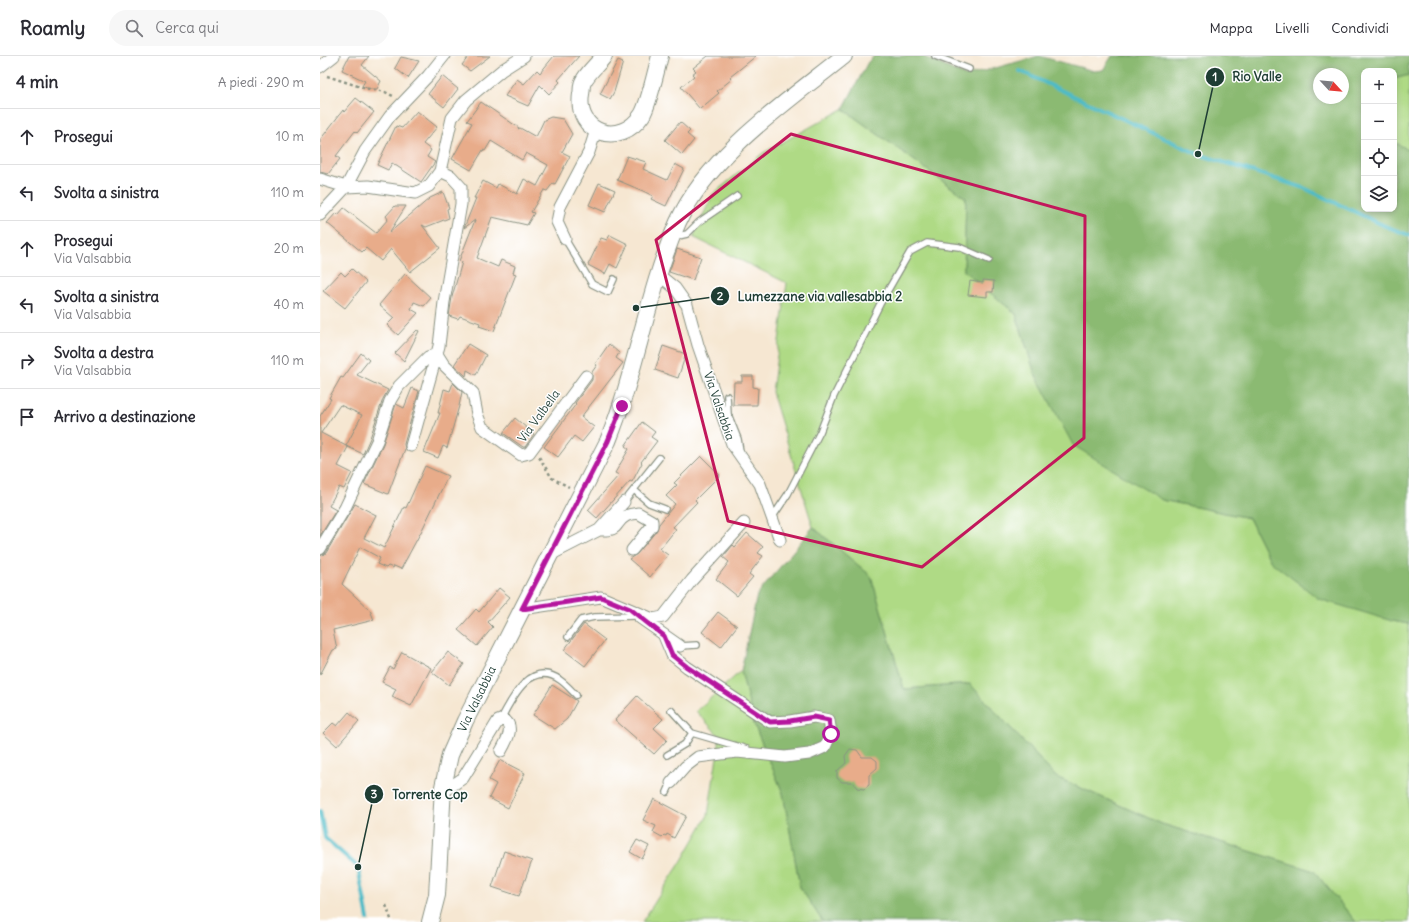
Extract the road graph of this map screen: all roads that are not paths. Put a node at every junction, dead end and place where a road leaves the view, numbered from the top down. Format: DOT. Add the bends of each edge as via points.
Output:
graph roads {
  1 [pos="334,56"];
  2 [pos="444,56"];
  3 [pos="524,56"];
  4 [pos="604,56"];
  5 [pos="660,56"];
  6 [pos="844,56"];
  7 [pos="935,56"];
  8 [pos="969,69"];
  9 [pos="321,71"];
  10 [pos="596,130"];
  11 [pos="440,171"];
  12 [pos="320,179"];
  13 [pos="346,187"];
  14 [pos="737,196"];
  15 [pos="320,215"];
  16 [pos="672,238"];
  17 [pos="565,239"];
  18 [pos="989,260"];
  19 [pos="659,275"];
  20 [pos="614,279"];
  21 [pos="437,354"];
  22 [pos="586,376"];
  23 [pos="727,396"];
  24 [pos="411,446"];
  25 [pos="741,457"];
  26 [pos="659,458"];
  27 [pos="634,490"];
  28 [pos="624,502"];
  29 [pos="665,509"];
  30 [pos="772,518"];
  31 [pos="744,523"];
  32 [pos="599,530"];
  33 [pos="780,540"];
  34 [pos="320,549"];
  35 [pos="632,550"];
  36 [pos="550,555"];
  37 [pos="522,609"];
  38 [pos="634,613"];
  39 [pos="664,636"];
  40 [pos="568,638"];
  41 [pos="697,645"];
  42 [pos="680,646"];
  43 [pos="576,695"];
  44 [pos="671,710"];
  45 [pos="500,719"];
  46 [pos="692,733"];
  47 [pos="500,754"];
  48 [pos="756,754"];
  49 [pos="667,755"];
  50 [pos="669,788"];
  51 [pos="443,792"];
  52 [pos="430,922"];
  1 -- 9 [label="street"];
  2 -- 13 [label="street" via="390,116 365,151"];
  3 -- 11 [label="street" via="502,70 466,100 452,118"];
  4 -- 10 [label="main road" via="583,83 580,101 586,120"];
  5 -- 10 [label="main road" via="643,114 632,127 611,135"];
  6 -- 16 [label="main road, Via Valsabbia" via="750,131 722,159 696,192"];
  7 -- 8 [label="lane"];
  10 -- 17 [label="street" via="589,152 560,207 557,222"];
  11 -- 13 [label="street" via="429,186 415,193 368,186"];
  11 -- 21 [label="street" via="451,176 461,187 461,204"];
  12 -- 13 [label="street"];
  13 -- 15 [label="street"];
  14 -- 16 [label="lane" via="699,222 687,234"];
  16 -- 19 [label="main road, Via Valsabbia"];
  17 -- 20 [label="lane" via="592,284 608,292"];
  18 -- 30 [label="lane" via="959,247 927,243 910,252 880,304 788,494"];
  19 -- 25 [label="street, Via Valsabbia" via="676,288 687,306 732,444"];
  19 -- 36 [label="main road, Via Valsabbia" via="622,406 608,441"];
  21 -- 22 [label="street, Via Valbella" via="444,365 473,393 482,427 521,454 529,453"];
  21 -- 24 [label="street"];
  21 -- 34 [label="street" via="428,357 399,386 390,401 377,442 345,508"];
  23 -- 25 [label="lane" via="728,414 738,439"];
  25 -- 30 [label="street, Via Valsabbia" via="760,484"];
  26 -- 27 [label="lane"];
  27 -- 28 [label="lane"];
  27 -- 29 [label="lane" via="649,503"];
  28 -- 32 [label="street"];
  30 -- 33 [label="street, Via Valsabbia"];
  31 -- 38 [label="street" via="692,580 663,617 653,619"];
  32 -- 35 [label="street" via="616,527 625,516 638,513 648,518 652,521 652,526"];
  32 -- 36 [label="street"];
  36 -- 37 [label="main road, Via Valsabbia"];
  37 -- 38 [label="street" via="601,597"];
  37 -- 51 [label="main road, Via Valsabbia" via="450,755"];
  38 -- 39 [label="street"];
  38 -- 40 [label="lane" via="581,620"];
  39 -- 42 [label="street"];
  39 -- 48 [label="street" via="672,655 770,722 814,717 829,720 831,734 825,748 809,754 784,757"];
  41 -- 42 [label="lane"];
  43 -- 45 [label="lane" via="560,680 548,674 535,674 526,680"];
  44 -- 46 [label="lane"];
  45 -- 47 [label="street" via="506,720 510,727"];
  45 -- 51 [label="street" via="463,778"];
  46 -- 48 [label="lane" via="743,747"];
  46 -- 49 [label="lane" via="685,744"];
  48 -- 50 [label="street" via="737,752 698,757 685,767"];
  51 -- 52 [label="main road, Via Valsabbia" via="437,895"];
}
